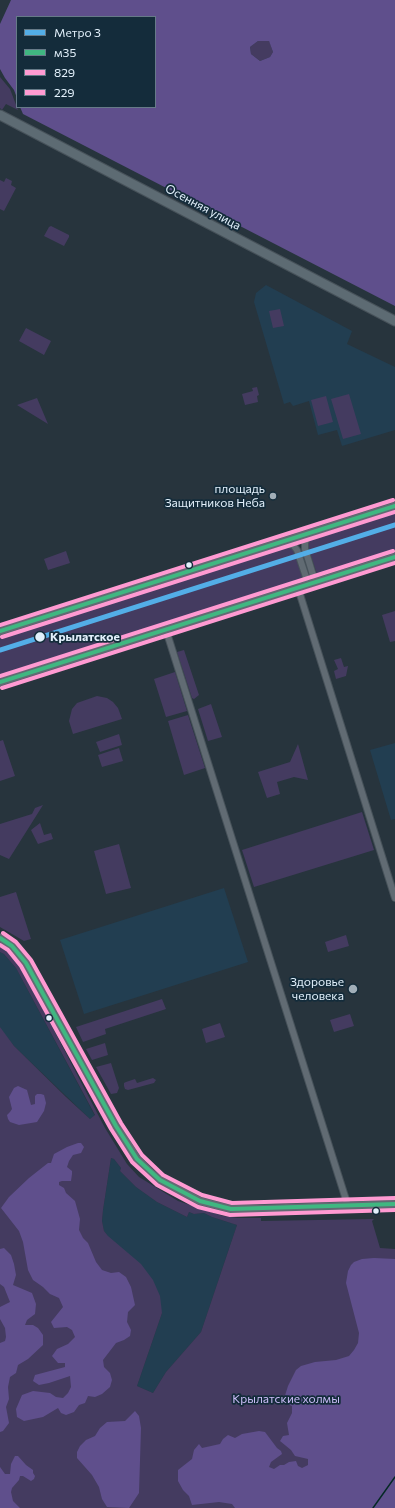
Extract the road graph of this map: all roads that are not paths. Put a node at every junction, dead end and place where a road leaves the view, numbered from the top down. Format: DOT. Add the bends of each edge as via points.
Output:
graph roads {
  1 [pos="1,115"];
  2 [pos="395,320"];
  3 [pos="395,506"];
  4 [pos="316,531"];
  5 [pos="279,543"];
  6 [pos="395,557"];
  7 [pos="325,579"];
  8 [pos="299,588"];
  9 [pos="166,630"];
  10 [pos="0,631"];
  11 [pos="0,682"];
  12 [pos="395,898"];
  13 [pos="0,938"];
  14 [pos="395,1204"];
  15 [pos="348,1206"];
  1 -- 2 [label="main road, Осенняя улица"];
  3 -- 4 [label="street"];
  4 -- 5 [label="street"];
  4 -- 7 [label="street" via="307,538 305,549 314,577 319,580"];
  5 -- 8 [label="street" via="293,545 298,550 306,577"];
  5 -- 10 [label="street"];
  6 -- 7 [label="street"];
  7 -- 8 [label="street"];
  8 -- 9 [label="street"];
  8 -- 12 [label="street"];
  9 -- 11 [label="street"];
  9 -- 15 [label="street"];
  13 -- 15 [label="street" via="12,946 26,963 116,1126 137,1159 151,1173 200,1201 231,1209"];
  14 -- 15 [label="street"];
}
